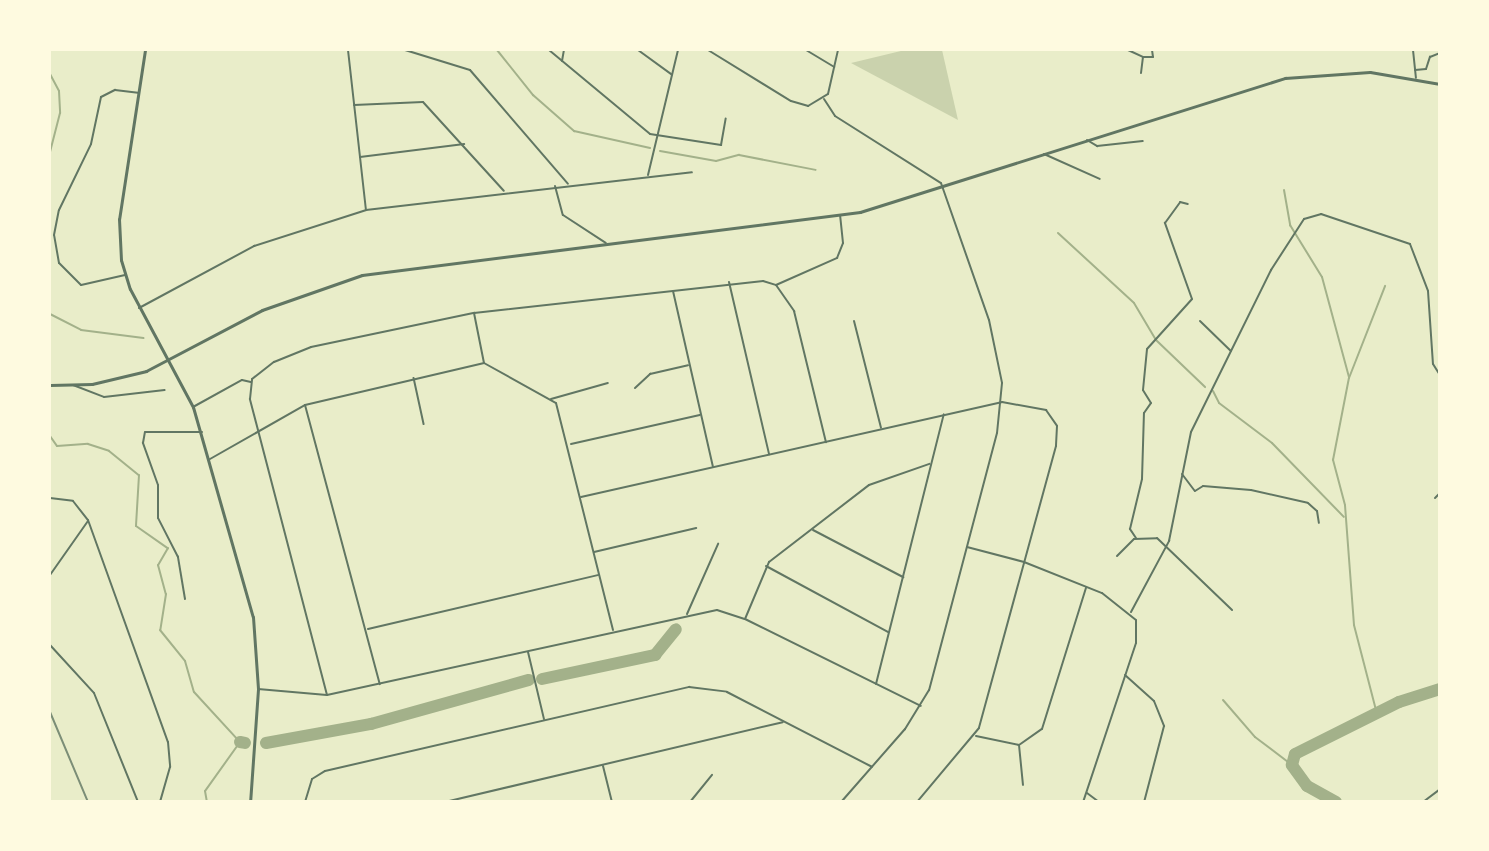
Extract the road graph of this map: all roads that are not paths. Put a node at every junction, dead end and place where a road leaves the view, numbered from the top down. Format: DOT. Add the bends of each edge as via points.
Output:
graph roads {
  1 [pos="144,50"];
  2 [pos="348,50"];
  3 [pos="354,50"];
  4 [pos="405,50"];
  5 [pos="549,50"];
  6 [pos="564,50"];
  7 [pos="638,50"];
  8 [pos="678,50"];
  9 [pos="708,50"];
  10 [pos="806,50"];
  11 [pos="838,50"];
  12 [pos="1128,50"];
  13 [pos="1152,50"];
  14 [pos="1413,50"];
  15 [pos="1440,53"];
  16 [pos="1143,57"];
  17 [pos="562,61"];
  18 [pos="834,67"];
  19 [pos="1415,70"];
  20 [pos="1141,73"];
  21 [pos="671,74"];
  22 [pos="1416,78"];
  23 [pos="1440,84"];
  24 [pos="138,93"];
  25 [pos="824,99"];
  26 [pos="354,105"];
  27 [pos="726,118"];
  28 [pos="659,135"];
  29 [pos="1087,140"];
  30 [pos="1143,141"];
  31 [pos="464,144"];
  32 [pos="1044,154"];
  33 [pos="360,157"];
  34 [pos="692,172"];
  35 [pos="648,175"];
  36 [pos="1100,179"];
  37 [pos="568,184"];
  38 [pos="555,185"];
  39 [pos="943,188"];
  40 [pos="504,192"];
  41 [pos="1188,204"];
  42 [pos="366,210"];
  43 [pos="840,216"];
  44 [pos="606,243"];
  45 [pos="125,275"];
  46 [pos="729,282"];
  47 [pos="776,285"];
  48 [pos="673,290"];
  49 [pos="139,308"];
  50 [pos="474,313"];
  51 [pos="854,321"];
  52 [pos="1200,321"];
  53 [pos="1231,351"];
  54 [pos="170,362"];
  55 [pos="484,363"];
  56 [pos="688,365"];
  57 [pos="1440,375"];
  58 [pos="414,378"];
  59 [pos="251,382"];
  60 [pos="608,383"];
  61 [pos="50,385"];
  62 [pos="73,385"];
  63 [pos="635,388"];
  64 [pos="165,390"];
  65 [pos="551,399"];
  66 [pos="1002,402"];
  67 [pos="305,405"];
  68 [pos="193,407"];
  69 [pos="944,414"];
  70 [pos="700,415"];
  71 [pos="423,424"];
  72 [pos="881,428"];
  73 [pos="258,430"];
  74 [pos="202,432"];
  75 [pos="826,442"];
  76 [pos="570,444"];
  77 [pos="769,454"];
  78 [pos="210,459"];
  79 [pos="930,464"];
  80 [pos="713,467"];
  81 [pos="1182,474"];
  82 [pos="1440,493"];
  83 [pos="580,497"];
  84 [pos="50,498"];
  85 [pos="1435,498"];
  86 [pos="88,520"];
  87 [pos="1318,523"];
  88 [pos="696,528"];
  89 [pos="812,529"];
  90 [pos="1136,538"];
  91 [pos="718,544"];
  92 [pos="1168,545"];
  93 [pos="967,547"];
  94 [pos="594,552"];
  95 [pos="1117,556"];
  96 [pos="1024,562"];
  97 [pos="765,566"];
  98 [pos="50,575"];
  99 [pos="599,575"];
  100 [pos="903,577"];
  101 [pos="1086,588"];
  102 [pos="185,599"];
  103 [pos="1232,610"];
  104 [pos="1131,612"];
  105 [pos="687,614"];
  106 [pos="745,619"];
  107 [pos="367,629"];
  108 [pos="613,630"];
  109 [pos="888,632"];
  110 [pos="50,645"];
  111 [pos="528,650"];
  112 [pos="1125,675"];
  113 [pos="380,684"];
  114 [pos="876,684"];
  115 [pos="258,688"];
  116 [pos="327,695"];
  117 [pos="921,706"];
  118 [pos="544,719"];
  119 [pos="783,722"];
  120 [pos="976,736"];
  121 [pos="1019,745"];
  122 [pos="603,766"];
  123 [pos="872,767"];
  124 [pos="711,775"];
  125 [pos="1023,785"];
  126 [pos="1440,789"];
  127 [pos="1086,792"];
  128 [pos="138,801"];
  129 [pos="160,801"];
  130 [pos="250,801"];
  131 [pos="305,801"];
  132 [pos="445,801"];
  133 [pos="612,801"];
  134 [pos="690,801"];
  135 [pos="841,801"];
  136 [pos="917,801"];
  137 [pos="1083,801"];
  138 [pos="1099,801"];
  139 [pos="1144,801"];
  140 [pos="1423,801"];
  1 -- 24 [label="street"];
  2 -- 3 [label="street"];
  2 -- 26 [label="street"];
  4 -- 37 [label="street" via="470,70"];
  5 -- 17 [label="street"];
  6 -- 17 [label="street"];
  7 -- 21 [label="street"];
  8 -- 21 [label="street"];
  9 -- 25 [label="street" via="791,101 808,106"];
  10 -- 18 [label="street"];
  11 -- 18 [label="street"];
  12 -- 16 [label="street"];
  13 -- 16 [label="street" via="1153,57"];
  14 -- 19 [label="street"];
  15 -- 19 [label="street" via="1430,57 1426,69"];
  16 -- 20 [label="street"];
  17 -- 28 [label="street" via="639,127"];
  18 -- 25 [label="street"];
  19 -- 22 [label="street"];
  21 -- 28 [label="street"];
  22 -- 23 [label="street"];
  22 -- 29 [label="street" via="1339,72 1286,78"];
  24 -- 45 [label="street" via="119,219"];
  24 -- 45 [label="street" via="115,90 101,97 91,144 59,210 54,235 63,272 81,285"];
  25 -- 39 [label="street" via="835,116"];
  26 -- 31 [label="street" via="423,102"];
  26 -- 33 [label="street"];
  27 -- 28 [label="street" via="721,145"];
  28 -- 35 [label="street"];
  29 -- 30 [label="street" via="1097,146"];
  29 -- 32 [label="street"];
  31 -- 33 [label="street"];
  31 -- 40 [label="street"];
  32 -- 36 [label="street"];
  32 -- 39 [label="street"];
  33 -- 42 [label="street"];
  34 -- 35 [label="street"];
  35 -- 37 [label="street"];
  37 -- 38 [label="street"];
  38 -- 40 [label="street"];
  38 -- 44 [label="street" via="563,215"];
  39 -- 43 [label="street"];
  39 -- 66 [label="street" via="997,346"];
  40 -- 42 [label="street"];
  41 -- 90 [label="street" via="1180,202 1165,224 1192,299 1147,349 1143,390 1151,403 1144,414 1142,478 1130,530"];
  42 -- 49 [label="street" via="254,246"];
  43 -- 44 [label="street"];
  43 -- 47 [label="street" via="843,243 837,258"];
  44 -- 54 [label="street" via="362,275 262,310"];
  45 -- 49 [label="street"];
  46 -- 47 [label="street"];
  46 -- 48 [label="street"];
  46 -- 77 [label="street"];
  47 -- 75 [label="street" via="794,311"];
  48 -- 50 [label="street"];
  48 -- 56 [label="street"];
  49 -- 54 [label="street"];
  50 -- 55 [label="street"];
  50 -- 59 [label="street" via="311,347 261,369"];
  51 -- 72 [label="street"];
  52 -- 53 [label="street"];
  53 -- 57 [label="street" via="1289,238 1304,219 1321,214 1410,244 1428,291 1433,364"];
  53 -- 81 [label="street" via="1191,432"];
  54 -- 62 [label="street" via="112,381"];
  54 -- 68 [label="street"];
  55 -- 58 [label="street"];
  55 -- 65 [label="street"];
  56 -- 63 [label="street" via="650,374"];
  56 -- 70 [label="street"];
  58 -- 67 [label="street"];
  58 -- 71 [label="lane"];
  59 -- 68 [label="street" via="242,380"];
  59 -- 73 [label="street"];
  60 -- 65 [label="street"];
  61 -- 62 [label="street"];
  62 -- 64 [label="street" via="104,397"];
  65 -- 76 [label="street"];
  66 -- 69 [label="street"];
  66 -- 93 [label="street"];
  66 -- 96 [label="street" via="1041,406 1057,426"];
  67 -- 73 [label="street"];
  67 -- 107 [label="street"];
  68 -- 74 [label="street"];
  69 -- 72 [label="street"];
  69 -- 79 [label="street"];
  70 -- 76 [label="street"];
  70 -- 80 [label="street"];
  72 -- 75 [label="street"];
  73 -- 78 [label="street"];
  73 -- 116 [label="street"];
  74 -- 78 [label="street"];
  74 -- 102 [label="street" via="145,432 143,452 159,485 158,519 178,557"];
  75 -- 77 [label="street"];
  76 -- 83 [label="street"];
  77 -- 80 [label="street"];
  78 -- 115 [label="street" via="252,617"];
  79 -- 89 [label="street" via="884,477"];
  79 -- 100 [label="street"];
  80 -- 83 [label="street"];
  81 -- 87 [label="street" via="1195,491 1203,486 1251,490 1308,504 1317,512"];
  81 -- 92 [label="street"];
  82 -- 85 [label="street"];
  83 -- 94 [label="street"];
  84 -- 86 [label="street" via="73,501"];
  86 -- 98 [label="street"];
  86 -- 129 [label="street" via="168,742 170,767"];
  88 -- 94 [label="street"];
  89 -- 97 [label="street"];
  89 -- 100 [label="street"];
  90 -- 92 [label="street"];
  90 -- 95 [label="street"];
  91 -- 105 [label="street"];
  92 -- 103 [label="street"];
  92 -- 104 [label="street"];
  93 -- 96 [label="street"];
  93 -- 117 [label="street"];
  94 -- 99 [label="street"];
  96 -- 101 [label="street"];
  96 -- 120 [label="street"];
  97 -- 106 [label="street"];
  97 -- 109 [label="street"];
  99 -- 107 [label="street"];
  99 -- 108 [label="street"];
  100 -- 109 [label="street"];
  101 -- 104 [label="street"];
  101 -- 121 [label="street" via="1042,729"];
  104 -- 112 [label="street" via="1138,633"];
  105 -- 106 [label="street" via="717,610"];
  105 -- 108 [label="street"];
  106 -- 114 [label="street"];
  107 -- 113 [label="street"];
  108 -- 111 [label="street"];
  109 -- 114 [label="street"];
  110 -- 128 [label="street" via="94,693"];
  111 -- 113 [label="street"];
  111 -- 118 [label="street"];
  112 -- 127 [label="street"];
  112 -- 139 [label="street" via="1154,702 1164,726"];
  113 -- 116 [label="street"];
  114 -- 117 [label="street"];
  115 -- 116 [label="street"];
  115 -- 130 [label="street"];
  117 -- 123 [label="street"];
  118 -- 119 [label="street" via="704,686"];
  118 -- 131 [label="street" via="326,771 312,779"];
  119 -- 122 [label="street"];
  119 -- 123 [label="street"];
  120 -- 121 [label="street"];
  120 -- 136 [label="street"];
  121 -- 125 [label="street"];
  122 -- 132 [label="street"];
  122 -- 133 [label="street"];
  123 -- 135 [label="street"];
  124 -- 134 [label="street"];
  126 -- 140 [label="street"];
  127 -- 137 [label="street"];
  127 -- 138 [label="street"];
}
